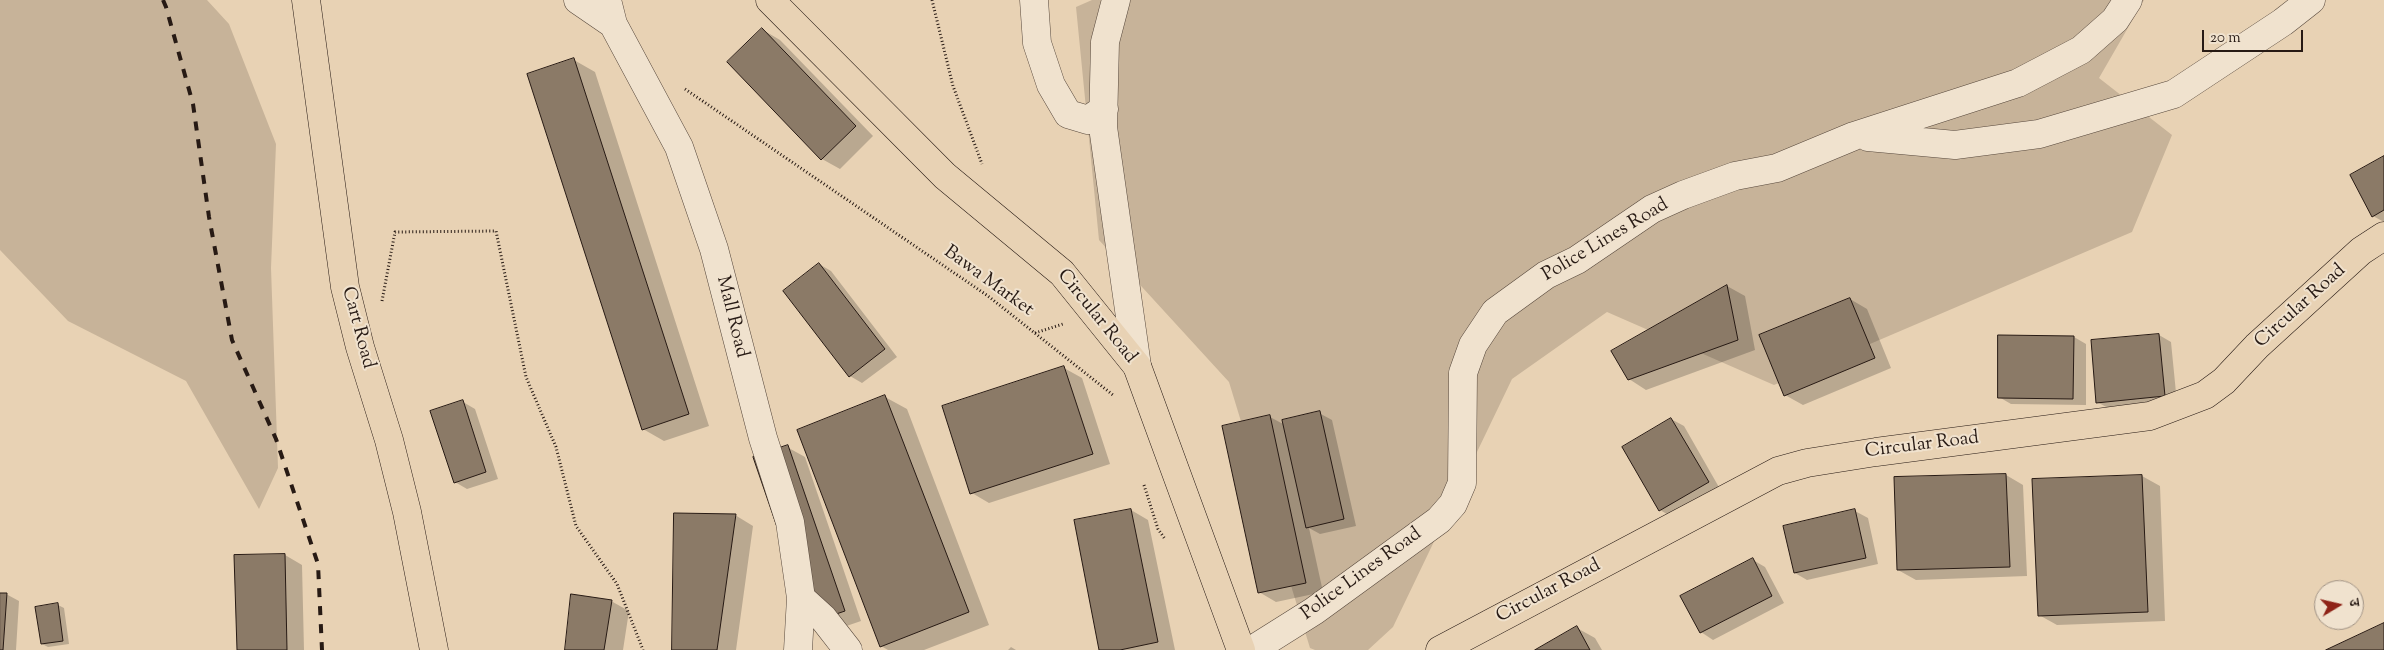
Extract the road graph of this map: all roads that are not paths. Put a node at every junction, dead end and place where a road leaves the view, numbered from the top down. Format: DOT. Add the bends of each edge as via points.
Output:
graph roads {
  1 [pos="306,0"];
  2 [pos="578,0"];
  3 [pos="770,0"];
  4 [pos="1034,0"];
  5 [pos="1116,0"];
  6 [pos="2128,0"];
  7 [pos="2287,0"];
  8 [pos="2311,0"];
  9 [pos="610,12"];
  10 [pos="2237,53"];
  11 [pos="1104,109"];
  12 [pos="1854,136"];
  13 [pos="2384,236"];
  14 [pos="1137,366"];
  15 [pos="801,598"];
  16 [pos="434,650"];
  17 [pos="798,650"];
  18 [pos="848,650"];
  19 [pos="1241,650"];
  20 [pos="1252,650"];
  21 [pos="1440,650"];
  1 -- 16 [label="main road, Cart Road" via="345,287 396,467"];
  2 -- 9 [label="street"];
  3 -- 14 [label="main road, Circular Road" via="945,176 1062,273"];
  4 -- 11 [label="street" via="1038,43 1051,85 1068,114 1088,120"];
  5 -- 11 [label="street" via="1105,42"];
  6 -- 12 [label="street, Police Lines Road" via="2115,20 2081,50 2018,83"];
  7 -- 10 [label="street"];
  8 -- 10 [label="street"];
  9 -- 15 [label="street, Mall Road" via="679,147 714,249 762,438 790,522"];
  10 -- 12 [label="street" via="2174,94 2039,134 1955,145"];
  11 -- 14 [label="street" via="1103,127 1113,207"];
  12 -- 20 [label="street, Police Lines Road" via="1777,168 1735,176 1652,210 1577,260 1546,275 1495,312 1473,345 1463,373 1462,483 1453,504 1439,520 1314,611"];
  13 -- 21 [label="main road, Circular Road" via="2354,258 2257,346 2224,381 2186,404 2150,416 1876,452 1778,471"];
  14 -- 19 [label="main road, Circular Road"];
  15 -- 17 [label="street, Mall Road"];
  15 -- 18 [label="street" via="823,618"];
}
